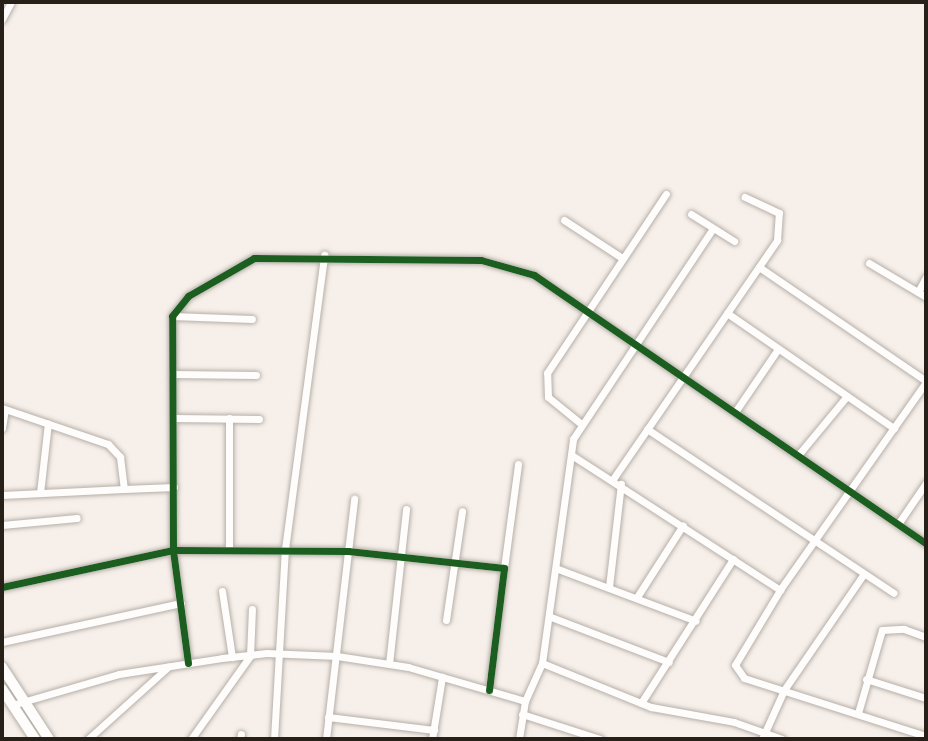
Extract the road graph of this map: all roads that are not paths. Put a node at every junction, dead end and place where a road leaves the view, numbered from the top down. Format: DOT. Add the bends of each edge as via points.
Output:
graph roads {
  1 [pos="11,2"];
  2 [pos="2,19"];
  3 [pos="666,194"];
  4 [pos="744,197"];
  5 [pos="691,215"];
  6 [pos="564,220"];
  7 [pos="713,228"];
  8 [pos="734,241"];
  9 [pos="324,255"];
  10 [pos="622,258"];
  11 [pos="869,263"];
  12 [pos="759,267"];
  13 [pos="926,277"];
  14 [pos="918,292"];
  15 [pos="926,297"];
  16 [pos="587,310"];
  17 [pos="727,313"];
  18 [pos="172,316"];
  19 [pos="253,318"];
  20 [pos="635,341"];
  21 [pos="778,349"];
  22 [pos="172,374"];
  23 [pos="256,375"];
  24 [pos="683,376"];
  25 [pos="926,382"];
  26 [pos="847,396"];
  27 [pos="3,409"];
  28 [pos="735,412"];
  29 [pos="173,418"];
  30 [pos="229,418"];
  31 [pos="260,419"];
  32 [pos="48,423"];
  33 [pos="580,423"];
  34 [pos="2,428"];
  35 [pos="894,428"];
  36 [pos="647,429"];
  37 [pos="799,454"];
  38 [pos="573,456"];
  39 [pos="518,464"];
  40 [pos="613,479"];
  41 [pos="926,483"];
  42 [pos="621,484"];
  43 [pos="174,487"];
  44 [pos="124,489"];
  45 [pos="851,489"];
  46 [pos="40,493"];
  47 [pos="2,495"];
  48 [pos="354,499"];
  49 [pos="406,509"];
  50 [pos="462,511"];
  51 [pos="77,518"];
  52 [pos="898,524"];
  53 [pos="2,525"];
  54 [pos="683,526"];
  55 [pos="926,543"];
  56 [pos="813,544"];
  57 [pos="229,549"];
  58 [pos="285,549"];
  59 [pos="173,550"];
  60 [pos="348,551"];
  61 [pos="402,556"];
  62 [pos="733,559"];
  63 [pos="454,562"];
  64 [pos="504,568"];
  65 [pos="558,569"];
  66 [pos="863,575"];
  67 [pos="2,587"];
  68 [pos="609,587"];
  69 [pos="780,590"];
  70 [pos="222,591"];
  71 [pos="894,593"];
  72 [pos="637,597"];
  73 [pos="181,603"];
  74 [pos="252,608"];
  75 [pos="551,617"];
  76 [pos="446,620"];
  77 [pos="696,621"];
  78 [pos="926,637"];
  79 [pos="2,642"];
  80 [pos="282,653"];
  81 [pos="250,656"];
  82 [pos="337,656"];
  83 [pos="232,657"];
  84 [pos="669,662"];
  85 [pos="188,663"];
  86 [pos="542,663"];
  87 [pos="390,664"];
  88 [pos="168,666"];
  89 [pos="2,667"];
  90 [pos="442,677"];
  91 [pos="866,679"];
  92 [pos="17,690"];
  93 [pos="489,690"];
  94 [pos="784,690"];
  95 [pos="3,693"];
  96 [pos="926,698"];
  97 [pos="24,701"];
  98 [pos="525,701"];
  99 [pos="641,703"];
  100 [pos="12,705"];
  101 [pos="858,713"];
  102 [pos="522,714"];
  103 [pos="328,717"];
  104 [pos="434,730"];
  105 [pos="576,735"];
  106 [pos="762,736"];
  107 [pos="926,736"];
  108 [pos="35,739"];
  109 [pos="49,739"];
  110 [pos="88,739"];
  111 [pos="191,739"];
  112 [pos="274,739"];
  113 [pos="326,739"];
  114 [pos="432,739"];
  115 [pos="519,739"];
  116 [pos="600,739"];
  117 [pos="782,739"];
  1 -- 2 [label="street"];
  3 -- 10 [label="street"];
  4 -- 12 [label="street" via="780,216 778,240"];
  5 -- 7 [label="street"];
  6 -- 10 [label="street"];
  7 -- 8 [label="street"];
  7 -- 20 [label="street"];
  9 -- 16 [label="street" via="499,263 534,275"];
  9 -- 18 [label="street" via="268,256 240,263 188,296"];
  9 -- 58 [label="street"];
  10 -- 16 [label="street"];
  11 -- 14 [label="street"];
  12 -- 17 [label="street"];
  12 -- 25 [label="street"];
  13 -- 14 [label="street"];
  14 -- 15 [label="street"];
  16 -- 20 [label="street"];
  16 -- 33 [label="street" via="544,383 548,397"];
  17 -- 21 [label="street"];
  17 -- 24 [label="street"];
  18 -- 19 [label="street"];
  18 -- 22 [label="street"];
  20 -- 24 [label="street"];
  20 -- 33 [label="street"];
  21 -- 26 [label="street"];
  21 -- 28 [label="street"];
  22 -- 23 [label="street"];
  22 -- 29 [label="street"];
  24 -- 28 [label="street"];
  24 -- 36 [label="street"];
  25 -- 35 [label="street"];
  26 -- 35 [label="street"];
  26 -- 37 [label="street"];
  27 -- 32 [label="street"];
  27 -- 34 [label="street"];
  28 -- 37 [label="street"];
  29 -- 30 [label="street"];
  29 -- 43 [label="street"];
  30 -- 31 [label="street"];
  30 -- 57 [label="street"];
  32 -- 44 [label="street" via="116,449"];
  32 -- 46 [label="street"];
  33 -- 38 [label="street"];
  35 -- 45 [label="street"];
  36 -- 40 [label="street"];
  36 -- 56 [label="street"];
  37 -- 45 [label="street"];
  38 -- 40 [label="street"];
  38 -- 65 [label="street"];
  39 -- 64 [label="street"];
  40 -- 42 [label="street"];
  41 -- 52 [label="street"];
  42 -- 54 [label="street"];
  42 -- 68 [label="street"];
  43 -- 44 [label="street"];
  43 -- 59 [label="street"];
  44 -- 46 [label="street"];
  45 -- 52 [label="street"];
  45 -- 56 [label="street"];
  46 -- 47 [label="street"];
  48 -- 60 [label="street"];
  49 -- 61 [label="street"];
  50 -- 63 [label="street"];
  51 -- 53 [label="street"];
  52 -- 55 [label="street"];
  54 -- 62 [label="street"];
  54 -- 72 [label="street"];
  56 -- 66 [label="street"];
  56 -- 69 [label="street"];
  57 -- 58 [label="street"];
  57 -- 59 [label="street"];
  58 -- 60 [label="street"];
  58 -- 80 [label="street"];
  59 -- 67 [label="street"];
  59 -- 73 [label="street"];
  60 -- 61 [label="street"];
  60 -- 82 [label="street"];
  61 -- 63 [label="street"];
  61 -- 87 [label="street"];
  62 -- 69 [label="street"];
  62 -- 77 [label="street"];
  63 -- 64 [label="street"];
  63 -- 76 [label="street"];
  64 -- 93 [label="street"];
  65 -- 68 [label="street"];
  65 -- 75 [label="street"];
  66 -- 71 [label="street"];
  66 -- 94 [label="street"];
  68 -- 72 [label="street"];
  69 -- 94 [label="street" via="735,665 744,678"];
  70 -- 83 [label="street"];
  72 -- 77 [label="street"];
  73 -- 79 [label="street"];
  73 -- 85 [label="street"];
  74 -- 81 [label="street"];
  75 -- 84 [label="street"];
  75 -- 86 [label="street"];
  77 -- 84 [label="street"];
  78 -- 91 [label="street" via="886,628"];
  80 -- 81 [label="street"];
  80 -- 82 [label="street"];
  80 -- 112 [label="street"];
  81 -- 83 [label="street"];
  81 -- 111 [label="street"];
  82 -- 87 [label="street"];
  82 -- 103 [label="street"];
  83 -- 85 [label="street"];
  84 -- 99 [label="street"];
  85 -- 88 [label="street"];
  86 -- 98 [label="street"];
  86 -- 99 [label="street"];
  87 -- 90 [label="street"];
  88 -- 97 [label="street" via="119,674"];
  88 -- 110 [label="street"];
  89 -- 92 [label="street"];
  90 -- 93 [label="street"];
  90 -- 104 [label="street"];
  91 -- 96 [label="street"];
  91 -- 101 [label="street"];
  92 -- 95 [label="street"];
  92 -- 97 [label="street"];
  93 -- 98 [label="street"];
  94 -- 101 [label="street"];
  94 -- 106 [label="street"];
  95 -- 100 [label="street"];
  97 -- 100 [label="street"];
  97 -- 109 [label="street"];
  98 -- 102 [label="street"];
  99 -- 106 [label="street"];
  100 -- 108 [label="street"];
  101 -- 107 [label="street"];
  102 -- 105 [label="street"];
  102 -- 115 [label="street"];
  103 -- 104 [label="street"];
  103 -- 113 [label="street"];
  104 -- 114 [label="street"];
  105 -- 116 [label="street"];
  106 -- 117 [label="street"];
}
